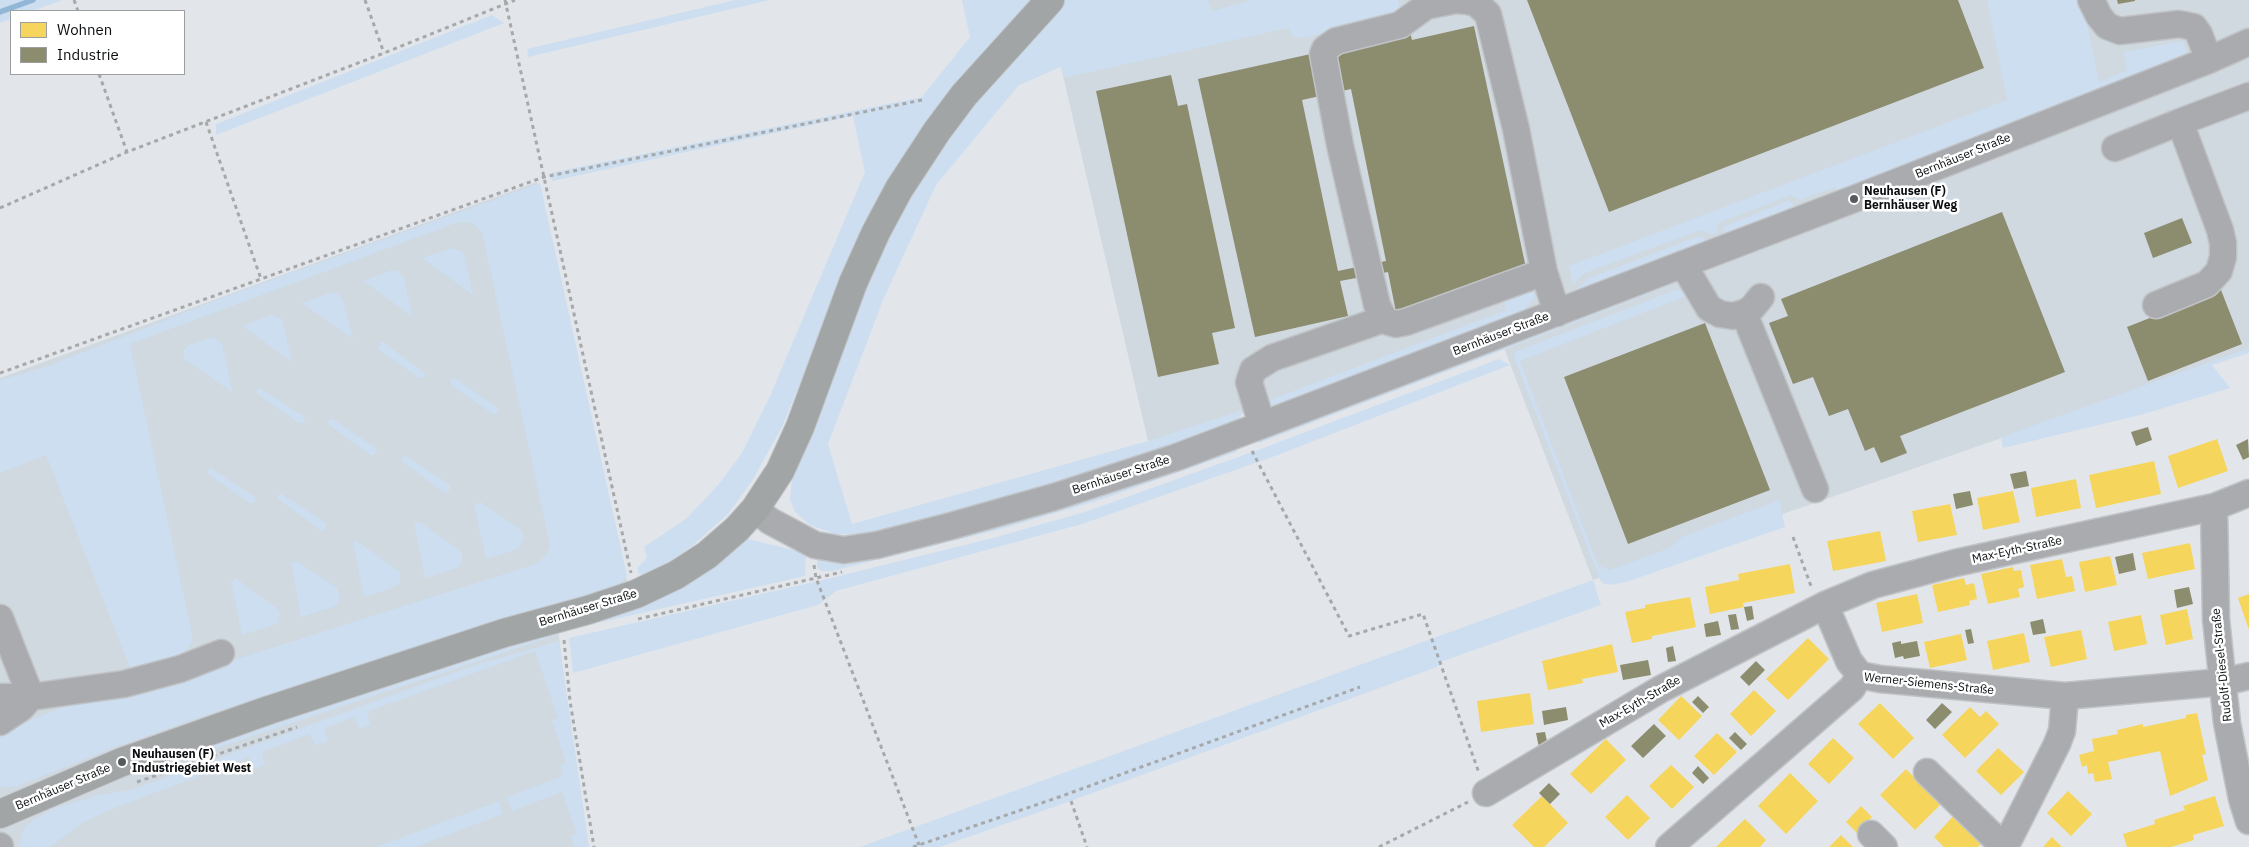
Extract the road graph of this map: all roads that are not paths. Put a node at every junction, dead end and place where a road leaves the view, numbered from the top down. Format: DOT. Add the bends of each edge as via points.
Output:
graph roads {
  1 [pos="1050,0"];
  2 [pos="2091,0"];
  3 [pos="1426,3"];
  4 [pos="2249,42"];
  5 [pos="2210,60"];
  6 [pos="2249,96"];
  7 [pos="2180,122"];
  8 [pos="2115,148"];
  9 [pos="1683,264"];
  10 [pos="1544,272"];
  11 [pos="2156,306"];
  12 [pos="1557,312"];
  13 [pos="1384,319"];
  14 [pos="1262,426"];
  15 [pos="1816,489"];
  16 [pos="2249,493"];
  17 [pos="2214,507"];
  18 [pos="754,509"];
  19 [pos="1823,606"];
  20 [pos="0,618"];
  21 [pos="221,653"];
  22 [pos="1860,675"];
  23 [pos="2249,676"];
  24 [pos="2223,682"];
  25 [pos="2065,696"];
  26 [pos="0,697"];
  27 [pos="31,697"];
  28 [pos="0,722"];
  29 [pos="1927,772"];
  30 [pos="1486,793"];
  31 [pos="0,814"];
  32 [pos="2249,821"];
  33 [pos="1669,847"];
  34 [pos="2004,847"];
  1 -- 18 [label="main road" via="950,112 898,189 853,283 790,450"];
  2 -- 5 [label="street" via="2107,26 2120,31 2174,24 2194,27"];
  3 -- 10 [label="street" via="1467,1 1476,3 1488,14 1516,129"];
  3 -- 13 [label="street" via="1416,16 1400,25 1336,41 1323,54 1364,251 1377,305"];
  4 -- 5 [label="street, Bernhäuser Straße"];
  5 -- 9 [label="street, Bernhäuser Straße"];
  6 -- 7 [label="street"];
  7 -- 8 [label="street"];
  7 -- 11 [label="street" via="2220,230 2223,257 2219,271 2207,284"];
  9 -- 12 [label="street, Bernhäuser Straße"];
  9 -- 15 [label="street" via="1709,308 1733,316 1753,305"];
  10 -- 12 [label="street"];
  10 -- 13 [label="street" via="1406,322 1396,324"];
  12 -- 14 [label="street, Bernhäuser Straße"];
  13 -- 14 [label="street" via="1272,358 1253,370 1249,382"];
  14 -- 18 [label="street, Bernhäuser Straße" via="1054,497 858,548 830,549 815,545"];
  16 -- 17 [label="street, Max-Eyth-Straße"];
  17 -- 19 [label="street, Max-Eyth-Straße" via="1955,563 1874,585"];
  17 -- 24 [label="street, Rudolf-Diesel-Straße" via="2216,618"];
  18 -- 31 [label="main road, Bernhäuser Straße" via="700,560 634,607 562,617 469,644 220,727 96,772"];
  19 -- 22 [label="street" via="1849,661"];
  19 -- 30 [label="street, Max-Eyth-Straße" via="1661,689"];
  20 -- 27 [label="street"];
  21 -- 27 [label="street" via="180,669 124,684"];
  22 -- 25 [label="street, Werner-Siemens-Straße"];
  22 -- 33 [label="street, Werner-Siemens-Straße" via="1852,688"];
  23 -- 24 [label="street, Werner-Siemens-Straße"];
  24 -- 25 [label="street, Werner-Siemens-Straße"];
  24 -- 32 [label="street, Rudolf-Diesel-Straße" via="2227,723"];
  25 -- 34 [label="street" via="2060,737"];
  26 -- 27 [label="street"];
  27 -- 28 [label="street"];
  29 -- 34 [label="street"];
}
